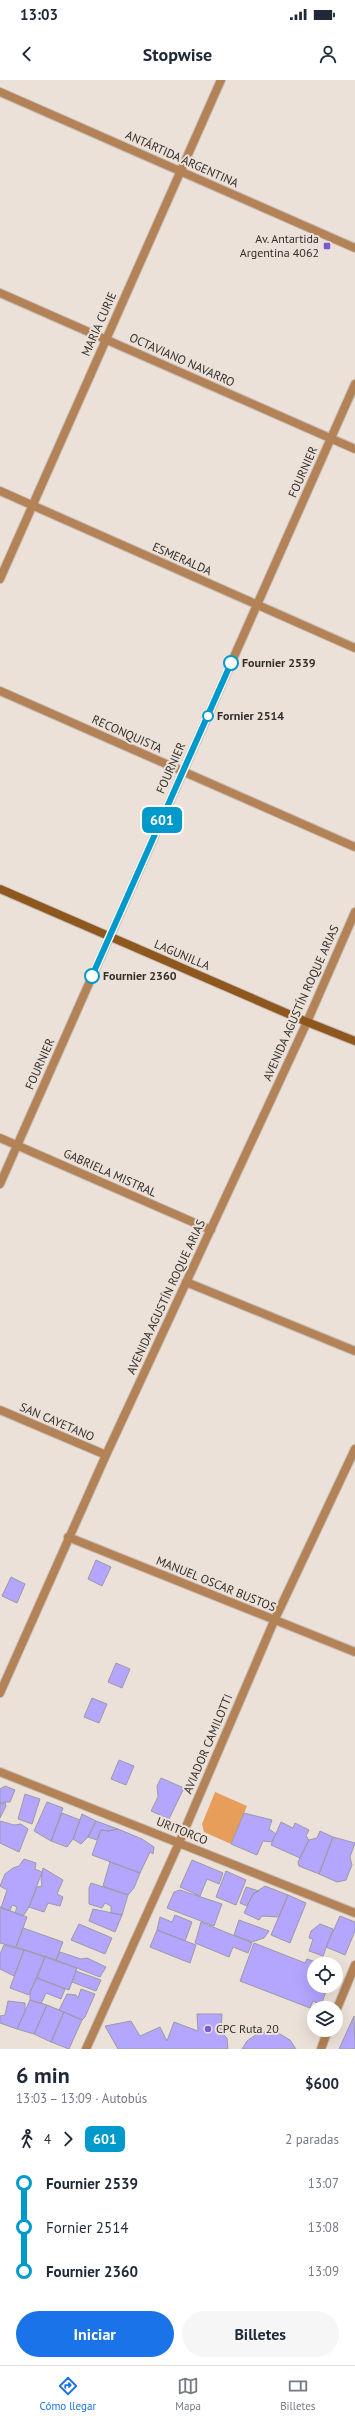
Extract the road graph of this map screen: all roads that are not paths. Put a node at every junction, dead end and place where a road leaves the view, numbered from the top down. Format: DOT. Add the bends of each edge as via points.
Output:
graph roads {
  1 [pos="221,80"];
  2 [pos="0,92"];
  3 [pos="180,172"];
  4 [pos="355,248"];
  5 [pos="0,293"];
  6 [pos="106,339"];
  7 [pos="355,384"];
  8 [pos="331,438"];
  9 [pos="355,449"];
  10 [pos="0,492"];
  11 [pos="32,506"];
  12 [pos="0,579"];
  13 [pos="257,605"];
  14 [pos="355,648"];
  15 [pos="0,691"];
  16 [pos="183,772"];
  17 [pos="355,847"];
  18 [pos="0,889"];
  19 [pos="355,912"];
  20 [pos="110,937"];
  21 [pos="307,1022"];
  22 [pos="355,1041"];
  23 [pos="0,1138"];
  24 [pos="17,1146"];
  25 [pos="0,1184"];
  26 [pos="211,1230"];
  27 [pos="186,1282"];
  28 [pos="355,1350"];
  29 [pos="0,1410"];
  30 [pos="355,1449"];
  31 [pos="106,1455"];
  32 [pos="68,1538"];
  33 [pos="274,1621"];
  34 [pos="355,1652"];
  35 [pos="2,1682"];
  36 [pos="0,1693"];
  37 [pos="0,1772"];
  38 [pos="179,1843"];
  39 [pos="355,1913"];
  40 [pos="355,1965"];
  41 [pos="340,2001"];
  42 [pos="325,2037"];
  43 [pos="86,2049"];
  44 [pos="320,2049"];
  1 -- 3 [label="street, MARIA CURIE"];
  2 -- 3 [label="street, ANTÁRTIDA ARGENTINA"];
  3 -- 4 [label="street, ANTÁRTIDA ARGENTINA"];
  3 -- 6 [label="street, MARIA CURIE"];
  5 -- 6 [label="street, OCTAVIANO NAVARRO"];
  6 -- 8 [label="street, OCTAVIANO NAVARRO"];
  6 -- 11 [label="street, MARIA CURIE"];
  7 -- 8 [label="street, FOURNIER"];
  8 -- 9 [label="street, OCTAVIANO NAVARRO"];
  8 -- 13 [label="street, FOURNIER"];
  10 -- 11 [label="street, ESMERALDA"];
  11 -- 12 [label="street, MARIA CURIE"];
  11 -- 13 [label="street, ESMERALDA"];
  13 -- 14 [label="street, ESMERALDA"];
  13 -- 16 [label="street, FOURNIER"];
  15 -- 16 [label="street, RECONQUISTA"];
  16 -- 17 [label="street, RECONQUISTA"];
  16 -- 20 [label="street, FOURNIER"];
  18 -- 20 [label="main road, LAGUNILLA"];
  19 -- 21 [label="street, AVENIDA AGUSTÍN ROQUE ARIAS"];
  20 -- 21 [label="main road, LAGUNILLA"];
  20 -- 24 [label="street, FOURNIER"];
  21 -- 22 [label="main road, LAGUNILLA"];
  21 -- 26 [label="street, AVENIDA AGUSTÍN ROQUE ARIAS"];
  23 -- 24 [label="street, GABRIELA MISTRAL"];
  24 -- 25 [label="street, FOURNIER"];
  24 -- 26 [label="street, GABRIELA MISTRAL"];
  26 -- 27 [label="street, AVENIDA AGUSTÍN ROQUE ARIAS"];
  27 -- 28 [label="street"];
  27 -- 31 [label="street, AVENIDA AGUSTÍN ROQUE ARIAS"];
  29 -- 31 [label="street, SAN CAYETANO"];
  30 -- 33 [label="street, AVIADOR CAMILOTTI"];
  31 -- 32 [label="street, AVENIDA AGUSTÍN ROQUE ARIAS"];
  32 -- 33 [label="street, MANUEL OSCAR BUSTOS"];
  32 -- 35 [label="street, AVENIDA AGUSTÍN ROQUE ARIAS"];
  33 -- 34 [label="street, MANUEL OSCAR BUSTOS"];
  33 -- 38 [label="street, AVIADOR CAMILOTTI"];
  35 -- 36 [label="street, AVENIDA AGUSTÍN ROQUE ARIAS"];
  37 -- 38 [label="street, URITORCO"];
  38 -- 39 [label="street, URITORCO"];
  38 -- 43 [label="street, AVIADOR CAMILOTTI"];
  40 -- 41 [label="street"];
  42 -- 44 [label="street"];
}
